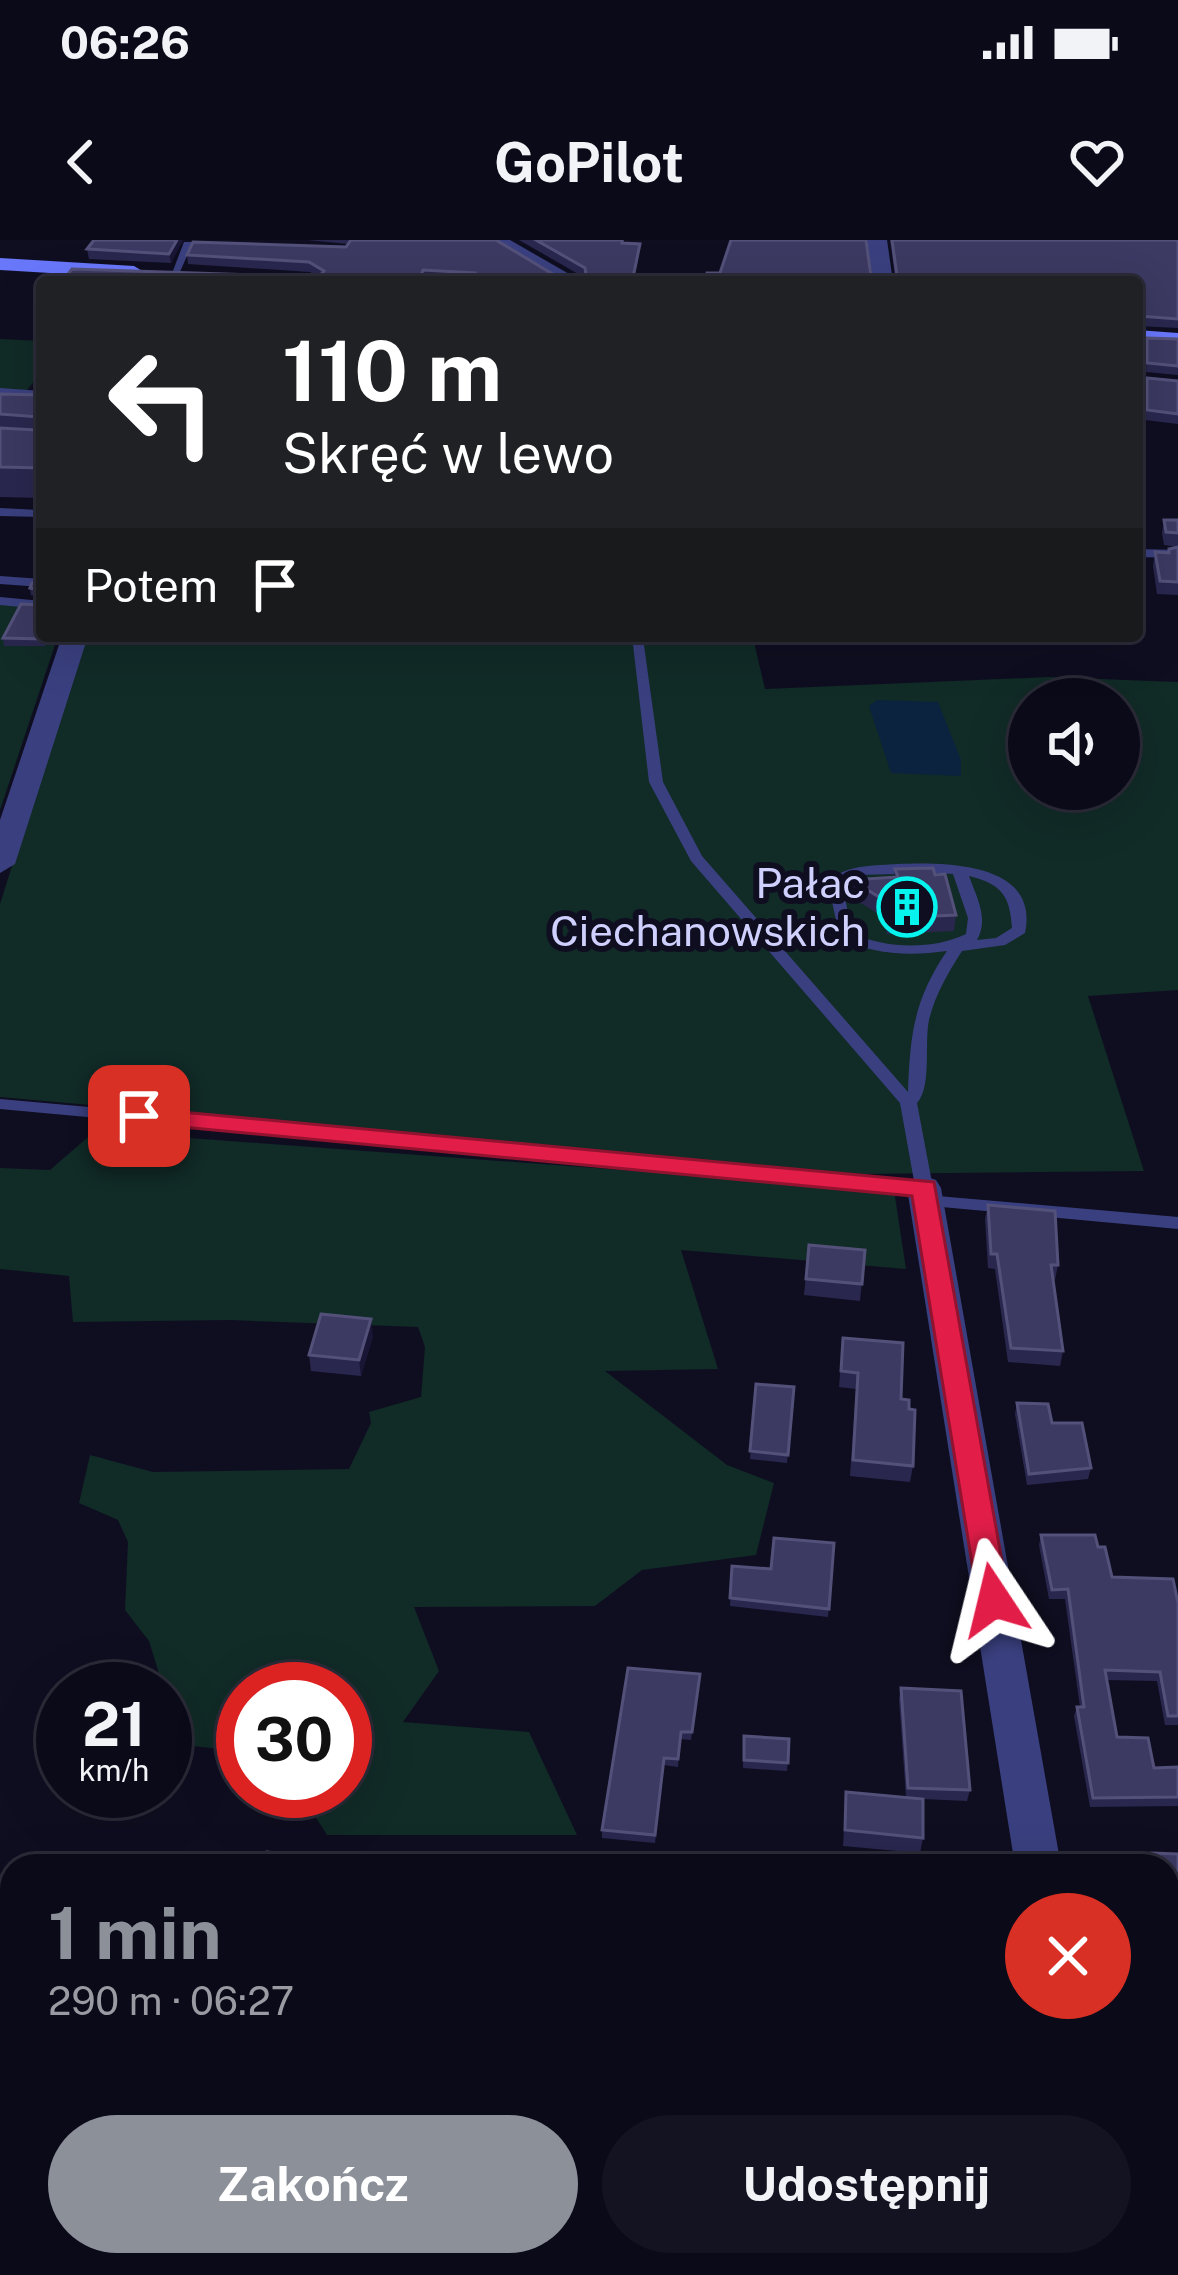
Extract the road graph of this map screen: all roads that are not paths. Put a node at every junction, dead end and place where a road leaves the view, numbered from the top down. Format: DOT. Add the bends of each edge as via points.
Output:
graph roads {
  1 [pos="496,240"];
  2 [pos="877,240"];
  3 [pos="232,246"];
  4 [pos="0,264"];
  5 [pos="184,275"];
  6 [pos="562,276"];
  7 [pos="882,276"];
  8 [pos="1143,336"];
  9 [pos="1178,339"];
  10 [pos="1143,380"];
  11 [pos="1178,383"];
  12 [pos="0,391"];
  13 [pos="36,394"];
  14 [pos="0,512"];
  15 [pos="36,514"];
  16 [pos="1143,553"];
  17 [pos="1178,554"];
  18 [pos="0,580"];
  19 [pos="36,583"];
  20 [pos="0,601"];
  21 [pos="36,604"];
  22 [pos="73,642"];
  23 [pos="638,642"];
  24 [pos="0,864"];
  25 [pos="959,869"];
  26 [pos="957,947"];
  27 [pos="908,1102"];
  28 [pos="0,1104"];
  29 [pos="925,1195"];
  30 [pos="1178,1223"];
  31 [pos="1037,1854"];
  1 -- 6 [label="street"];
  2 -- 7 [label="street"];
  3 -- 5 [label="lane" via="187,244"];
  4 -- 5 [label="street"];
  8 -- 9 [label="street"];
  10 -- 11 [label="lane"];
  12 -- 13 [label="lane"];
  14 -- 15 [label="lane"];
  16 -- 17 [label="lane"];
  18 -- 19 [label="lane"];
  20 -- 21 [label="lane"];
  22 -- 24 [label="street"];
  23 -- 27 [label="lane" via="656,782 674,821 696,858"];
  25 -- 26 [label="lane" via="976,918 973,936"];
  25 -- 26 [label="lane" via="1009,887 1023,912 1020,930 1000,942"];
  25 -- 26 [label="lane" via="857,871 836,888 845,935 860,945"];
  26 -- 27 [label="lane" via="923,1004 917,1093"];
  27 -- 29 [label="lane"];
  28 -- 29 [label="lane"];
  29 -- 30 [label="lane"];
  29 -- 31 [label="street"];
}
